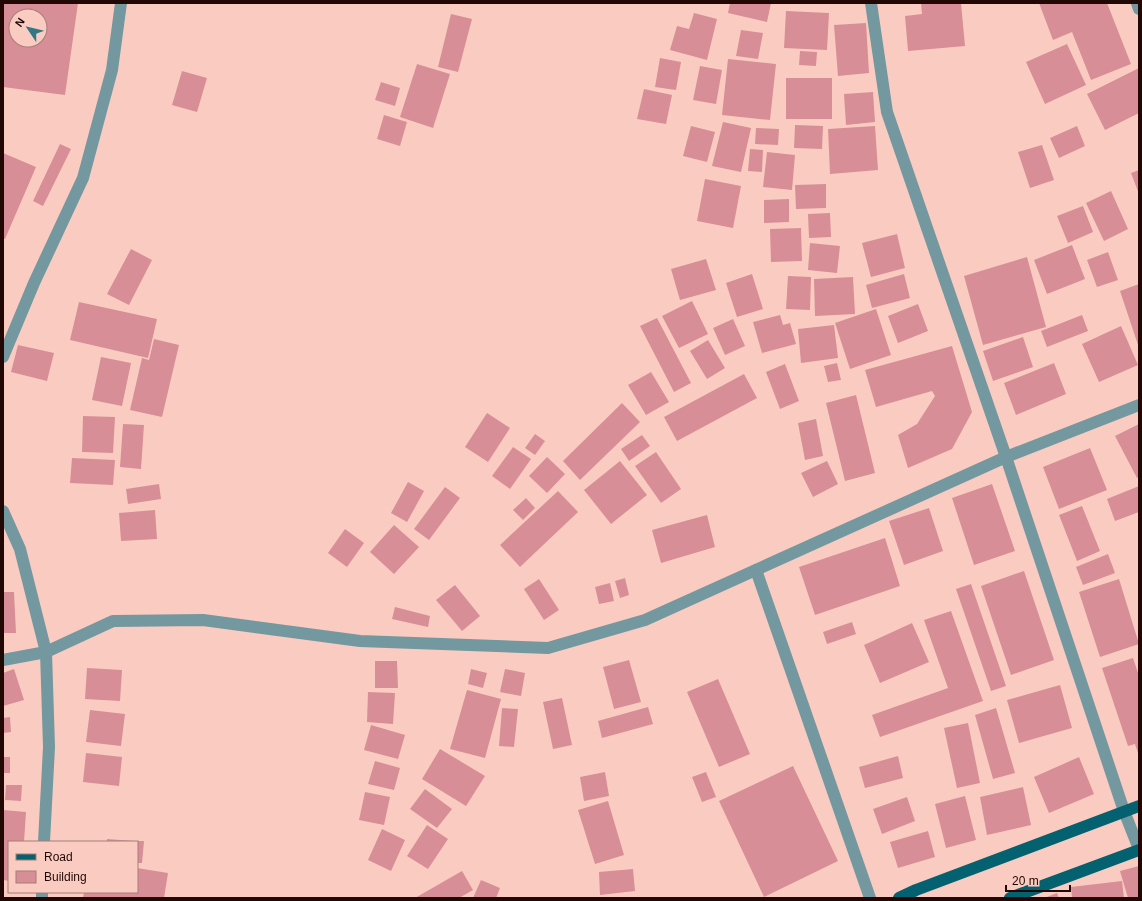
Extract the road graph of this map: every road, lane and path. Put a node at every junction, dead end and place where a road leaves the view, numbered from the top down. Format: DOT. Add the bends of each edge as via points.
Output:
graph roads {
  1 [pos="121,3"];
  2 [pos="871,3"];
  3 [pos="1136,3"];
  4 [pos="1139,8"];
  5 [pos="3,358"];
  6 [pos="1139,405"];
  7 [pos="1006,457"];
  8 [pos="3,511"];
  9 [pos="756,570"];
  10 [pos="46,652"];
  11 [pos="3,660"];
  12 [pos="1139,806"];
  13 [pos="1124,811"];
  14 [pos="44,841"];
  15 [pos="1139,849"];
  16 [pos="870,898"];
  17 [pos="898,898"];
  18 [pos="1010,898"];
  1 -- 5 [label="street" via="112,70 83,178 34,283"];
  2 -- 7 [label="street" via="887,112"];
  3 -- 4 [label="street"];
  6 -- 7 [label="street"];
  7 -- 9 [label="street"];
  7 -- 13 [label="street"];
  8 -- 10 [label="street" via="20,549"];
  9 -- 10 [label="street" via="645,620 548,648 360,641 203,620 112,621"];
  9 -- 16 [label="street"];
  10 -- 11 [label="street"];
  10 -- 14 [label="street" via="49,747"];
  12 -- 13 [label="main road"];
  13 -- 15 [label="street"];
  13 -- 17 [label="main road"];
  15 -- 18 [label="main road"];
}
